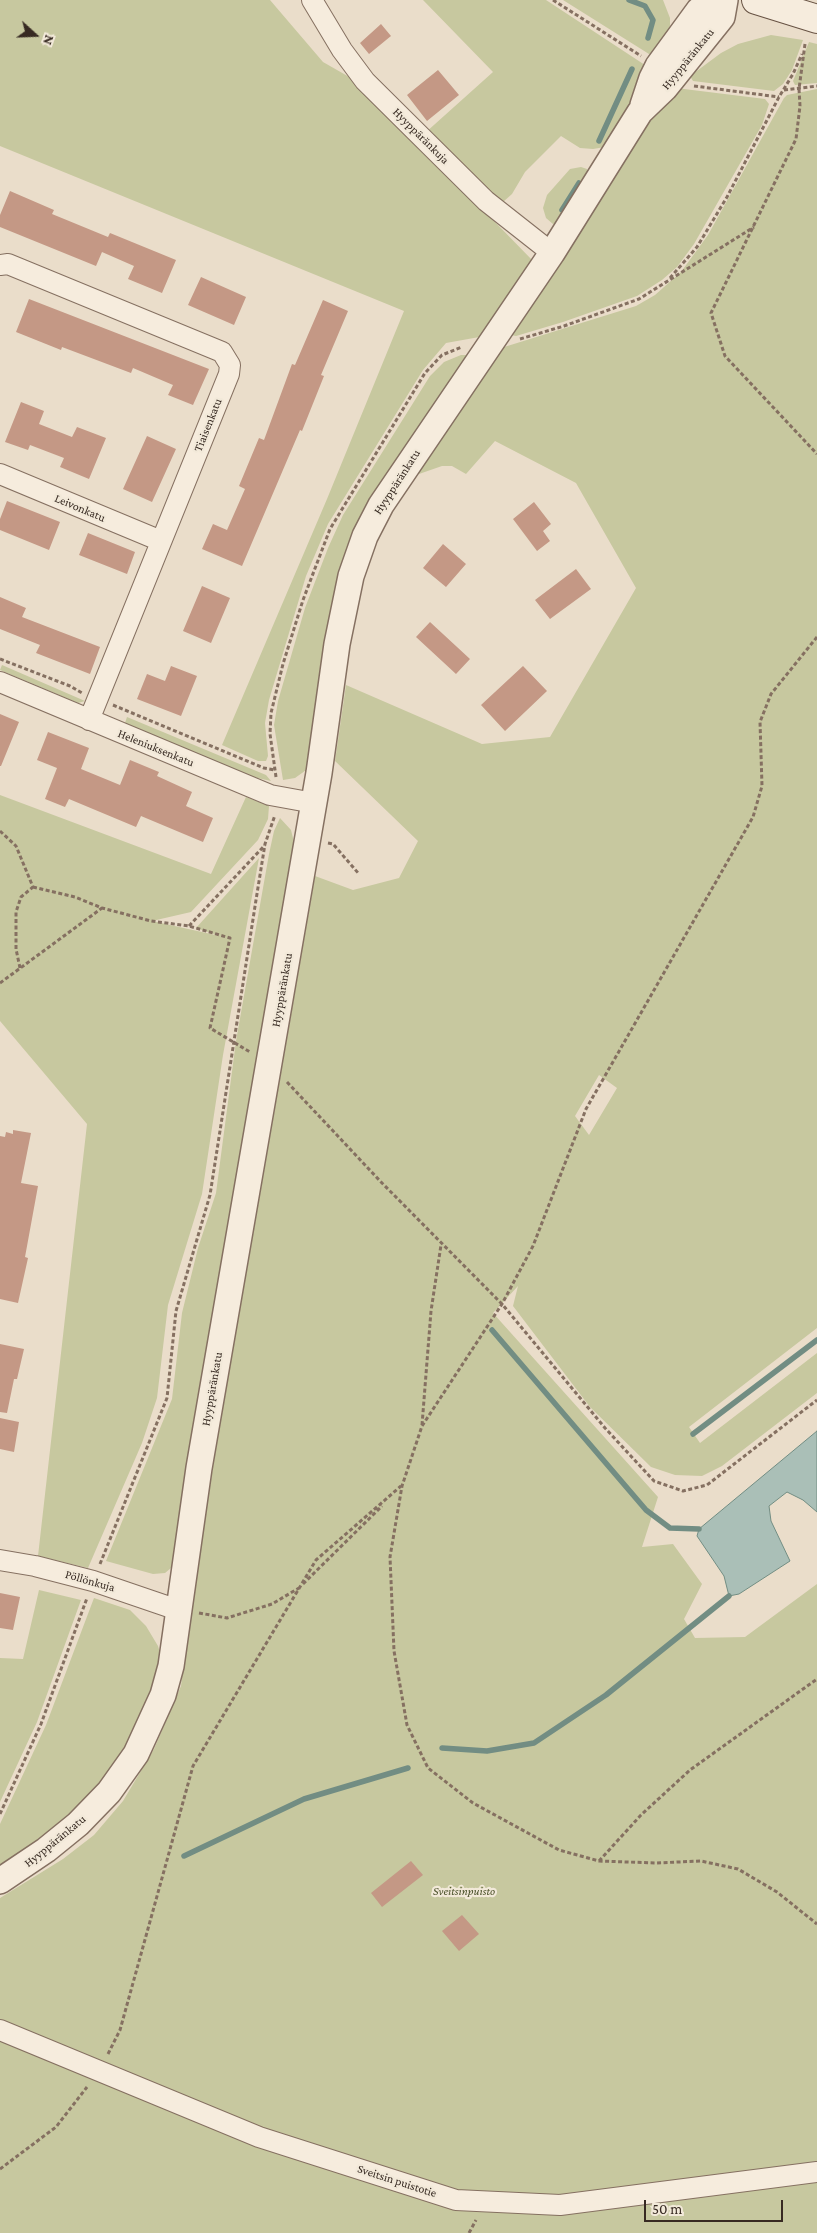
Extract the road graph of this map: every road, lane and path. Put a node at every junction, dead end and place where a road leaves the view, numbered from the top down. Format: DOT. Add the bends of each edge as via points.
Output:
graph roads {
  1 [pos="312,0"];
  2 [pos="553,0"];
  3 [pos="713,0"];
  4 [pos="725,0"];
  5 [pos="756,0"];
  6 [pos="817,19"];
  7 [pos="666,72"];
  8 [pos="817,86"];
  9 [pos="799,89"];
  10 [pos="784,90"];
  11 [pos="779,97"];
  12 [pos="552,252"];
  13 [pos="0,265"];
  14 [pos="664,283"];
  15 [pos="817,454"];
  16 [pos="0,474"];
  17 [pos="160,541"];
  18 [pos="817,636"];
  19 [pos="0,659"];
  20 [pos="0,682"];
  21 [pos="97,698"];
  22 [pos="89,720"];
  23 [pos="275,770"];
  24 [pos="314,803"];
  25 [pos="0,831"];
  26 [pos="308,838"];
  27 [pos="265,844"];
  28 [pos="359,874"];
  29 [pos="33,887"];
  30 [pos="102,908"];
  31 [pos="189,926"];
  32 [pos="20,968"];
  33 [pos="0,983"];
  34 [pos="269,1063"];
  35 [pos="441,1244"];
  36 [pos="502,1304"];
  37 [pos="817,1400"];
  38 [pos="422,1426"];
  39 [pos="402,1486"];
  40 [pos="0,1560"];
  41 [pos="300,1588"];
  42 [pos="178,1610"];
  43 [pos="817,1679"];
  44 [pos="599,1861"];
  45 [pos="0,1881"];
  46 [pos="817,1924"];
  47 [pos="0,2030"];
  48 [pos="99,2070"];
  49 [pos="0,2169"];
  50 [pos="817,2172"];
  1 -- 12 [label="street, Hyyppäränkuja" via="365,81 486,201"];
  2 -- 7 [label="path"];
  3 -- 7 [label="street, Hyyppäränkatu" via="699,10"];
  4 -- 7 [label="street, Hyyppäränkatu" via="722,17"];
  5 -- 6 [label="main road"];
  7 -- 11 [label="path" via="690,85"];
  7 -- 12 [label="street, Hyyppäränkatu" via="652,78 640,112"];
  8 -- 9 [label="path"];
  9 -- 10 [label="path"];
  9 -- 10 [label="path" via="805,44"];
  9 -- 15 [label="path" via="796,139 711,313 725,356"];
  10 -- 11 [label="path"];
  11 -- 14 [label="path" via="697,247"];
  12 -- 24 [label="street, Hyyppäränkatu" via="380,505 365,536 343,612"];
  13 -- 17 [label="street, Tiaisenkatu" via="8,264 222,352 227,358 229,374"];
  16 -- 17 [label="street, Leivonkatu"];
  17 -- 21 [label="street, Tiaisenkatu"];
  18 -- 36 [label="path" via="771,694 760,722 762,786 753,817 586,1109 533,1246"];
  19 -- 21 [label="path"];
  20 -- 22 [label="street, Heleniuksenkatu"];
  21 -- 22 [label="street, Tiaisenkatu"];
  21 -- 23 [label="path"];
  22 -- 24 [label="street, Heleniuksenkatu" via="270,795"];
  24 -- 26 [label="street, Hyyppäränkatu"];
  25 -- 29 [label="path" via="16,846"];
  26 -- 28 [label="path" via="333,844"];
  26 -- 34 [label="street, Hyyppäränkatu"];
  27 -- 31 [label="path"];
  29 -- 30 [label="path" via="75,897"];
  29 -- 32 [label="path" via="22,897 16,912 16,949"];
  30 -- 31 [label="path" via="151,921"];
  30 -- 32 [label="path"];
  31 -- 34 [label="path" via="230,938 210,1028"];
  32 -- 33 [label="path"];
  34 -- 35 [label="path"];
  34 -- 42 [label="street, Hyyppäränkatu" via="199,1468"];
  35 -- 36 [label="path"];
  35 -- 38 [label="path" via="431,1311"];
  36 -- 37 [label="path" via="605,1428 654,1481 683,1490 707,1484"];
  36 -- 38 [label="path"];
  38 -- 39 [label="path"];
  39 -- 41 [label="path"];
  39 -- 41 [label="path" via="316,1560"];
  39 -- 44 [label="path" via="390,1556 394,1651 407,1725 428,1768 482,1808 559,1850"];
  40 -- 42 [label="street, Pöllönkuja" via="93,1581"];
  41 -- 42 [label="path" via="272,1604 227,1618"];
  41 -- 48 [label="path" via="193,1766 120,2030"];
  42 -- 45 [label="street, Hyyppäränkatu" via="171,1666 163,1695 136,1754 109,1792 78,1824"];
  43 -- 44 [label="path" via="690,1770 641,1815"];
  44 -- 46 [label="path" via="701,1861 738,1869 777,1892"];
  47 -- 48 [label="street, Sveitsin puistotie"];
  48 -- 49 [label="path" via="56,2127"];
  48 -- 50 [label="street, Sveitsin puistotie" via="259,2137 456,2200 560,2205"];
}
